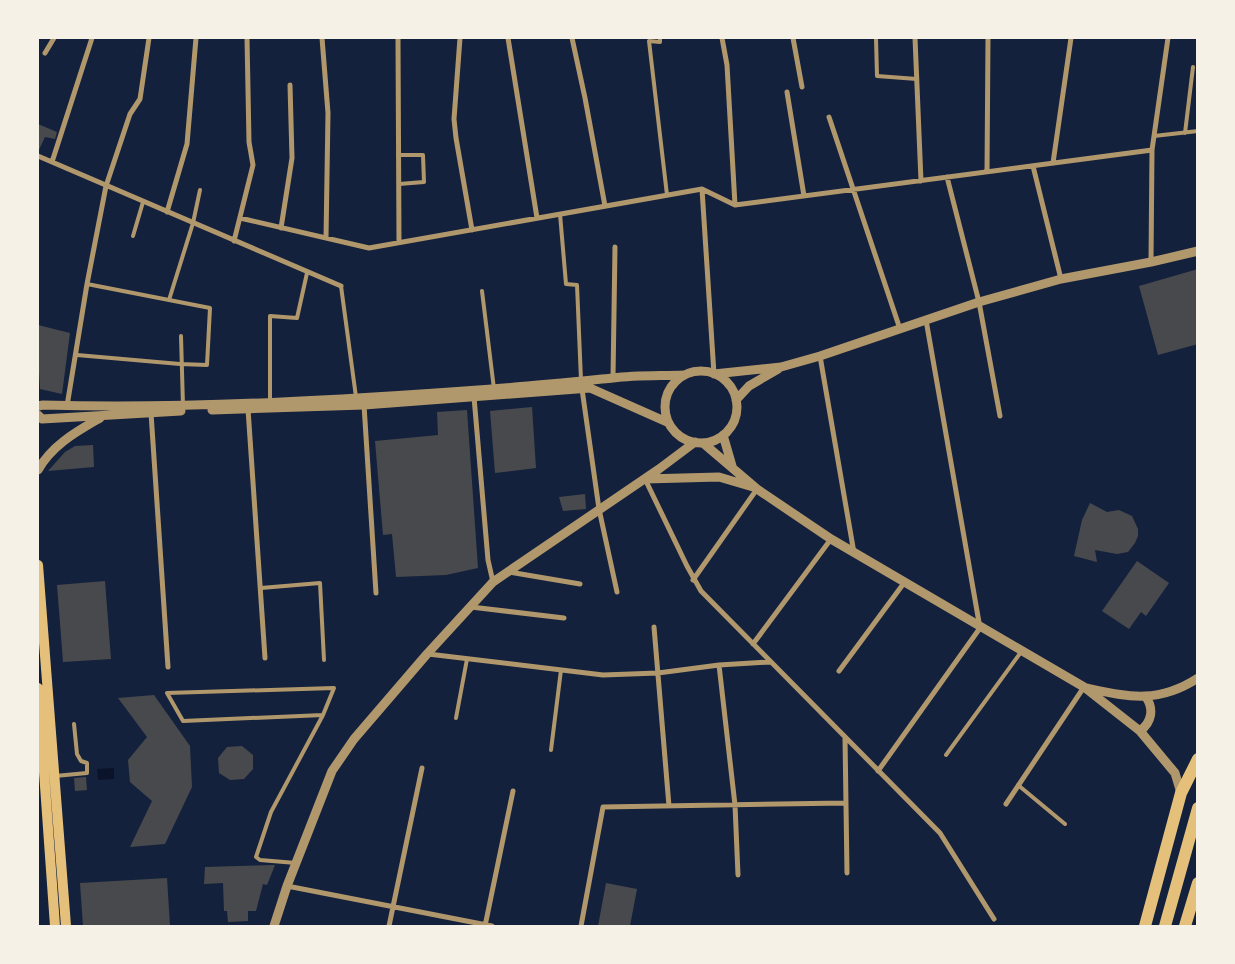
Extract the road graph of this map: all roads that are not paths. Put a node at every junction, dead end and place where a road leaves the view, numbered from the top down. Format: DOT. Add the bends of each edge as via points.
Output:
graph roads {
  1 [pos="54,38"];
  2 [pos="92,38"];
  3 [pos="149,38"];
  4 [pos="196,38"];
  5 [pos="247,38"];
  6 [pos="322,38"];
  7 [pos="398,38"];
  8 [pos="460,38"];
  9 [pos="508,38"];
  10 [pos="572,38"];
  11 [pos="660,38"];
  12 [pos="722,38"];
  13 [pos="793,38"];
  14 [pos="876,38"];
  15 [pos="915,38"];
  16 [pos="988,38"];
  17 [pos="1071,38"];
  18 [pos="1168,38"];
  19 [pos="46,53"];
  20 [pos="1193,66"];
  21 [pos="917,79"];
  22 [pos="290,85"];
  23 [pos="802,87"];
  24 [pos="787,92"];
  25 [pos="829,117"];
  26 [pos="1198,131"];
  27 [pos="1185,133"];
  28 [pos="1154,136"];
  29 [pos="1152,150"];
  30 [pos="398,155"];
  31 [pos="38,156"];
  32 [pos="52,162"];
  33 [pos="1052,163"];
  34 [pos="1033,166"];
  35 [pos="987,172"];
  36 [pos="947,177"];
  37 [pos="921,181"];
  38 [pos="399,184"];
  39 [pos="106,186"];
  40 [pos="702,189"];
  41 [pos="200,190"];
  42 [pos="853,190"];
  43 [pos="667,195"];
  44 [pos="804,196"];
  45 [pos="142,202"];
  46 [pos="735,205"];
  47 [pos="605,206"];
  48 [pos="167,212"];
  49 [pos="560,214"];
  50 [pos="240,218"];
  51 [pos="537,218"];
  52 [pos="193,223"];
  53 [pos="281,228"];
  54 [pos="472,230"];
  55 [pos="133,236"];
  56 [pos="326,238"];
  57 [pos="234,241"];
  58 [pos="400,243"];
  59 [pos="615,247"];
  60 [pos="1198,251"];
  61 [pos="1150,262"];
  62 [pos="307,273"];
  63 [pos="1061,279"];
  64 [pos="87,284"];
  65 [pos="341,286"];
  66 [pos="482,291"];
  67 [pos="169,300"];
  68 [pos="979,302"];
  69 [pos="926,320"];
  70 [pos="900,329"];
  71 [pos="181,336"];
  72 [pos="76,355"];
  73 [pos="820,356"];
  74 [pos="180,364"];
  75 [pos="781,367"];
  76 [pos="714,374"];
  77 [pos="684,375"];
  78 [pos="613,378"];
  79 [pos="585,385"];
  80 [pos="494,389"];
  81 [pos="356,397"];
  82 [pos="474,397"];
  83 [pos="736,400"];
  84 [pos="270,402"];
  85 [pos="364,405"];
  86 [pos="38,406"];
  87 [pos="67,406"];
  88 [pos="183,406"];
  89 [pos="248,409"];
  90 [pos="151,413"];
  91 [pos="38,415"];
  92 [pos="1000,416"];
  93 [pos="101,417"];
  94 [pos="669,423"];
  95 [pos="723,435"];
  96 [pos="699,443"];
  97 [pos="732,467"];
  98 [pos="38,470"];
  99 [pos="645,479"];
  100 [pos="757,489"];
  101 [pos="599,509"];
  102 [pos="831,539"];
  103 [pos="854,553"];
  104 [pos="38,565"];
  105 [pos="508,572"];
  106 [pos="694,580"];
  107 [pos="494,582"];
  108 [pos="904,583"];
  109 [pos="580,584"];
  110 [pos="261,588"];
  111 [pos="617,592"];
  112 [pos="376,593"];
  113 [pos="470,607"];
  114 [pos="564,618"];
  115 [pos="654,627"];
  116 [pos="980,628"];
  117 [pos="754,644"];
  118 [pos="1022,652"];
  119 [pos="427,654"];
  120 [pos="265,658"];
  121 [pos="467,659"];
  122 [pos="324,660"];
  123 [pos="770,662"];
  124 [pos="718,665"];
  125 [pos="168,667"];
  126 [pos="561,670"];
  127 [pos="838,670"];
  128 [pos="658,673"];
  129 [pos="1198,678"];
  130 [pos="1084,687"];
  131 [pos="38,688"];
  132 [pos="1146,697"];
  133 [pos="323,714"];
  134 [pos="456,718"];
  135 [pos="74,724"];
  136 [pos="1140,731"];
  137 [pos="845,738"];
  138 [pos="551,750"];
  139 [pos="946,755"];
  140 [pos="1198,759"];
  141 [pos="422,768"];
  142 [pos="878,771"];
  143 [pos="53,776"];
  144 [pos="1018,785"];
  145 [pos="513,791"];
  146 [pos="1181,793"];
  147 [pos="845,803"];
  148 [pos="1006,804"];
  149 [pos="735,805"];
  150 [pos="669,806"];
  151 [pos="1198,808"];
  152 [pos="1065,824"];
  153 [pos="296,863"];
  154 [pos="847,873"];
  155 [pos="738,875"];
  156 [pos="1198,883"];
  157 [pos="287,886"];
  158 [pos="393,907"];
  159 [pos="994,919"];
  160 [pos="55,926"];
  161 [pos="66,926"];
  162 [pos="274,926"];
  163 [pos="389,926"];
  164 [pos="487,926"];
  165 [pos="581,926"];
  166 [pos="1145,926"];
  167 [pos="1165,926"];
  168 [pos="1185,926"];
  1 -- 19 [label="street"];
  2 -- 32 [label="street"];
  3 -- 39 [label="street" via="140,99 130,114"];
  4 -- 48 [label="street" via="187,144"];
  5 -- 50 [label="street" via="249,142 253,165"];
  6 -- 56 [label="street" via="328,114"];
  7 -- 30 [label="street"];
  8 -- 54 [label="street" via="454,119"];
  9 -- 51 [label="street"];
  10 -- 47 [label="street"];
  11 -- 43 [label="lane" via="660,42 649,41"];
  12 -- 46 [label="street" via="727,64"];
  13 -- 23 [label="street"];
  14 -- 21 [label="lane" via="878,76"];
  15 -- 21 [label="street"];
  16 -- 35 [label="street"];
  17 -- 33 [label="street"];
  18 -- 28 [label="street"];
  20 -- 27 [label="lane"];
  21 -- 37 [label="street"];
  22 -- 53 [label="street" via="292,158"];
  24 -- 44 [label="street"];
  25 -- 42 [label="street"];
  26 -- 27 [label="lane"];
  27 -- 28 [label="lane"];
  28 -- 29 [label="street"];
  29 -- 33 [label="street"];
  29 -- 61 [label="street"];
  30 -- 38 [label="street"];
  30 -- 38 [label="lane" via="423,155 424,182"];
  31 -- 32 [label="street"];
  32 -- 39 [label="street"];
  33 -- 34 [label="street"];
  34 -- 35 [label="street"];
  34 -- 63 [label="street"];
  35 -- 36 [label="street"];
  36 -- 37 [label="street"];
  36 -- 68 [label="street"];
  37 -- 42 [label="street"];
  38 -- 58 [label="street"];
  39 -- 45 [label="street"];
  39 -- 64 [label="street"];
  40 -- 43 [label="street"];
  40 -- 46 [label="street"];
  40 -- 76 [label="street"];
  41 -- 52 [label="lane"];
  42 -- 44 [label="street"];
  42 -- 70 [label="street"];
  43 -- 47 [label="street"];
  44 -- 46 [label="street"];
  45 -- 48 [label="street"];
  45 -- 55 [label="lane"];
  47 -- 49 [label="street"];
  48 -- 52 [label="street"];
  49 -- 51 [label="street"];
  49 -- 79 [label="lane" via="566,284 577,285"];
  50 -- 53 [label="street"];
  50 -- 57 [label="street"];
  51 -- 54 [label="street"];
  52 -- 57 [label="street"];
  52 -- 67 [label="lane"];
  53 -- 56 [label="street"];
  54 -- 58 [label="street"];
  56 -- 58 [label="street" via="369,248"];
  57 -- 62 [label="street"];
  59 -- 78 [label="street"];
  60 -- 61 [label="street"];
  61 -- 63 [label="street"];
  62 -- 65 [label="street"];
  62 -- 84 [label="lane" via="297,318 270,316"];
  63 -- 68 [label="street"];
  64 -- 67 [label="lane"];
  64 -- 72 [label="street"];
  65 -- 81 [label="lane"];
  66 -- 80 [label="lane"];
  67 -- 74 [label="lane" via="210,308 207,365"];
  68 -- 69 [label="street"];
  68 -- 92 [label="street"];
  69 -- 70 [label="street"];
  69 -- 116 [label="street"];
  70 -- 73 [label="street"];
  71 -- 74 [label="lane"];
  72 -- 74 [label="lane"];
  72 -- 87 [label="street"];
  73 -- 75 [label="street"];
  73 -- 103 [label="street"];
  74 -- 88 [label="lane"];
  75 -- 76 [label="street"];
  75 -- 83 [label="street" via="749,386"];
  76 -- 77 [label="street" via="704,371"];
  76 -- 83 [label="street" via="732,389"];
  77 -- 78 [label="street"];
  77 -- 94 [label="street" via="669,390 665,412"];
  78 -- 79 [label="street"];
  79 -- 80 [label="street"];
  79 -- 82 [label="street"];
  79 -- 94 [label="street"];
  79 -- 101 [label="street"];
  80 -- 81 [label="street"];
  81 -- 84 [label="street"];
  82 -- 85 [label="street"];
  82 -- 107 [label="street" via="488,560"];
  83 -- 95 [label="street" via="734,419"];
  84 -- 88 [label="street"];
  85 -- 89 [label="street"];
  85 -- 112 [label="street"];
  86 -- 87 [label="street"];
  87 -- 88 [label="street"];
  89 -- 90 [label="street"];
  89 -- 110 [label="street"];
  90 -- 93 [label="street"];
  90 -- 125 [label="street"];
  91 -- 93 [label="street" via="42,419"];
  93 -- 98 [label="street" via="56,447"];
  94 -- 96 [label="street" via="684,439"];
  95 -- 96 [label="street"];
  95 -- 97 [label="street"];
  96 -- 97 [label="street"];
  96 -- 99 [label="street"];
  97 -- 100 [label="street"];
  99 -- 100 [label="street" via="719,477"];
  99 -- 101 [label="street"];
  99 -- 106 [label="street"];
  100 -- 102 [label="street"];
  100 -- 106 [label="street"];
  101 -- 105 [label="street"];
  101 -- 111 [label="street"];
  102 -- 103 [label="street"];
  102 -- 117 [label="street"];
  103 -- 108 [label="street"];
  104 -- 143 [label="main road"];
  105 -- 107 [label="street"];
  105 -- 109 [label="street"];
  106 -- 117 [label="street"];
  107 -- 113 [label="street"];
  108 -- 116 [label="street"];
  108 -- 127 [label="street"];
  110 -- 120 [label="street"];
  110 -- 122 [label="lane" via="320,583"];
  113 -- 114 [label="street"];
  113 -- 119 [label="street"];
  115 -- 128 [label="street"];
  116 -- 118 [label="street"];
  116 -- 142 [label="street"];
  117 -- 123 [label="street"];
  118 -- 130 [label="street"];
  118 -- 139 [label="lane"];
  119 -- 121 [label="street"];
  119 -- 153 [label="street" via="354,739 332,771"];
  121 -- 126 [label="street"];
  121 -- 134 [label="lane"];
  123 -- 124 [label="street"];
  123 -- 137 [label="street"];
  124 -- 128 [label="street"];
  124 -- 149 [label="street"];
  126 -- 128 [label="street" via="603,675"];
  126 -- 138 [label="lane"];
  128 -- 150 [label="street"];
  129 -- 132 [label="street" via="1174,690"];
  130 -- 132 [label="street"];
  130 -- 136 [label="street"];
  130 -- 144 [label="street"];
  131 -- 160 [label="main road"];
  132 -- 136 [label="street" via="1152,713"];
  133 -- 133 [label="lane" via="183,721 167,693 334,688"];
  133 -- 153 [label="lane" via="271,812 256,857"];
  135 -- 143 [label="lane" via="76,754 87,764 88,773"];
  136 -- 146 [label="street" via="1175,774"];
  137 -- 142 [label="street"];
  137 -- 147 [label="street"];
  140 -- 146 [label="main road"];
  141 -- 158 [label="street"];
  142 -- 159 [label="street" via="940,834"];
  143 -- 161 [label="main road"];
  144 -- 148 [label="street"];
  144 -- 152 [label="lane"];
  145 -- 164 [label="street"];
  146 -- 166 [label="main road"];
  147 -- 149 [label="street"];
  147 -- 154 [label="street"];
  149 -- 150 [label="street"];
  149 -- 155 [label="street"];
  150 -- 165 [label="street" via="603,807"];
  151 -- 167 [label="main road"];
  153 -- 157 [label="street"];
  156 -- 168 [label="main road"];
  157 -- 158 [label="street"];
  157 -- 162 [label="street"];
  158 -- 163 [label="street"];
  158 -- 164 [label="street"];
}
